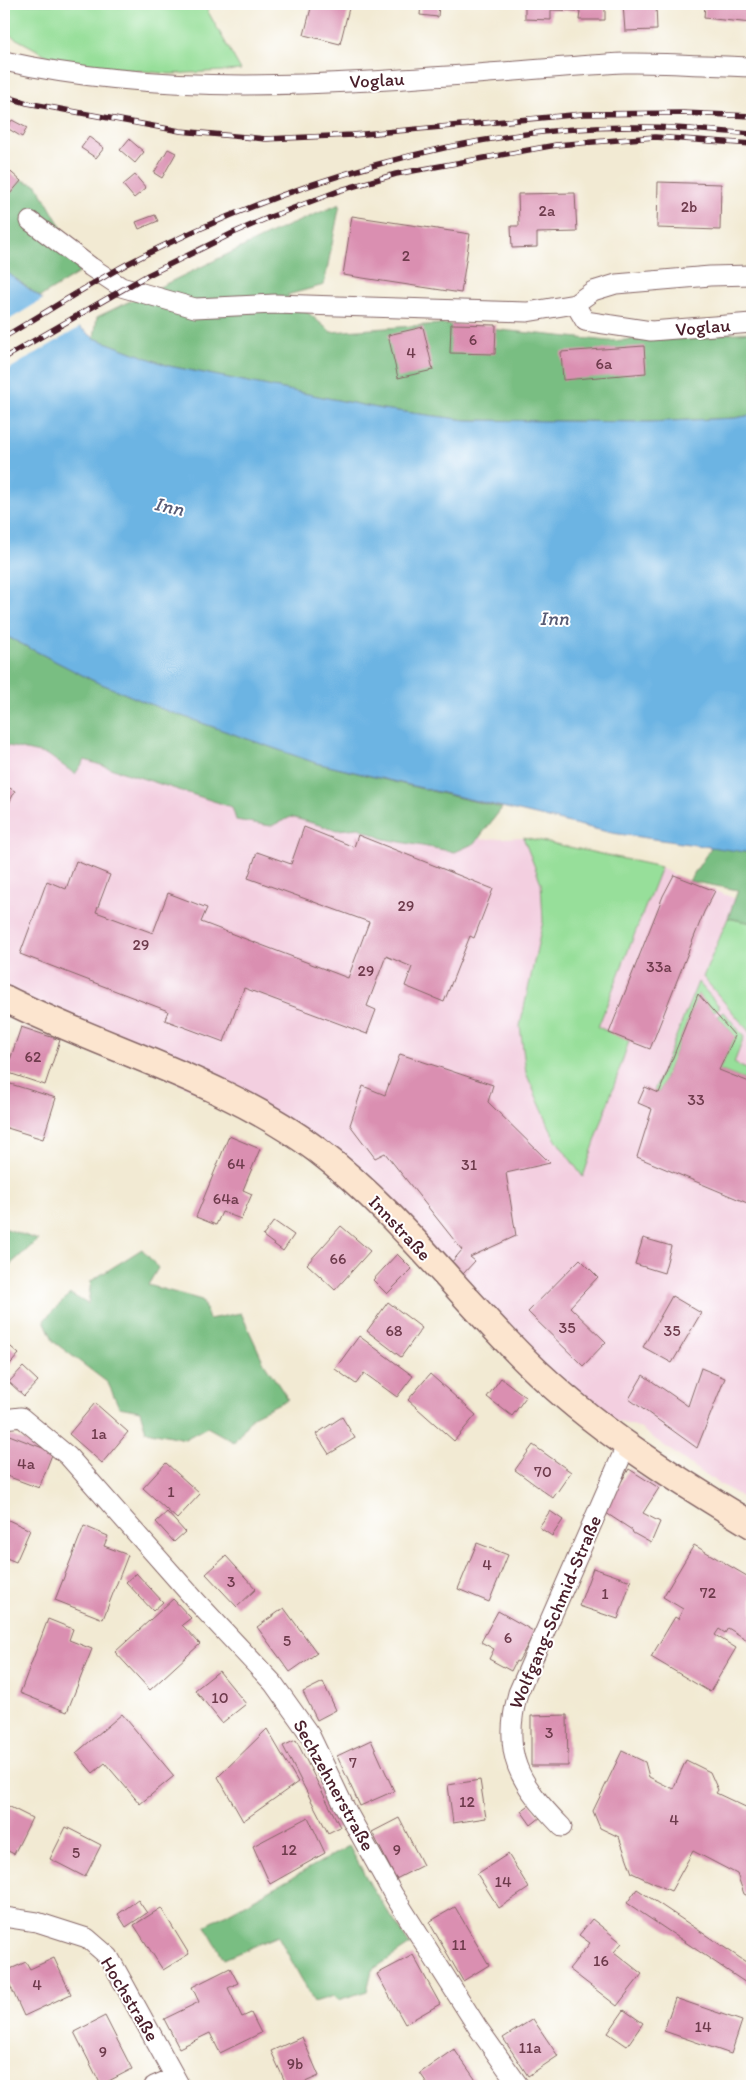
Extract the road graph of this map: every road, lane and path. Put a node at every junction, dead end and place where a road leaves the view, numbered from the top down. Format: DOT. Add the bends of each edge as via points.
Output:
graph roads {
  1 [pos="4,60"];
  2 [pos="752,67"];
  3 [pos="30,221"];
  4 [pos="752,275"];
  5 [pos="574,304"];
  6 [pos="752,323"];
  7 [pos="4,998"];
  8 [pos="4,1418"];
  9 [pos="626,1446"];
  10 [pos="752,1525"];
  11 [pos="562,1827"];
  12 [pos="4,1917"];
  13 [pos="178,2081"];
  14 [pos="154,2086"];
  15 [pos="519,2086"];
  1 -- 2 [label="street, Voglau" via="47,70 130,80 282,86 625,63"];
  3 -- 5 [label="street" via="121,287 195,308 275,304 527,312"];
  4 -- 5 [label="street" via="616,284 592,291"];
  5 -- 6 [label="street, Voglau" via="585,321 651,331"];
  7 -- 9 [label="street, Innstraße" via="45,1019 173,1071 298,1136 349,1176 402,1227 529,1364"];
  8 -- 15 [label="street, Sechzehnerstraße" via="21,1417 68,1456 273,1683 310,1735 343,1804 393,1894"];
  9 -- 10 [label="street, Innstraße"];
  9 -- 11 [label="street, Wolfgang-Schmid-Straße" via="518,1693 512,1715 512,1748 520,1771 532,1793"];
  12 -- 13 [label="street, Hochstraße" via="37,1922 87,1938 109,1957"];
  13 -- 14 [label="street"];
}
